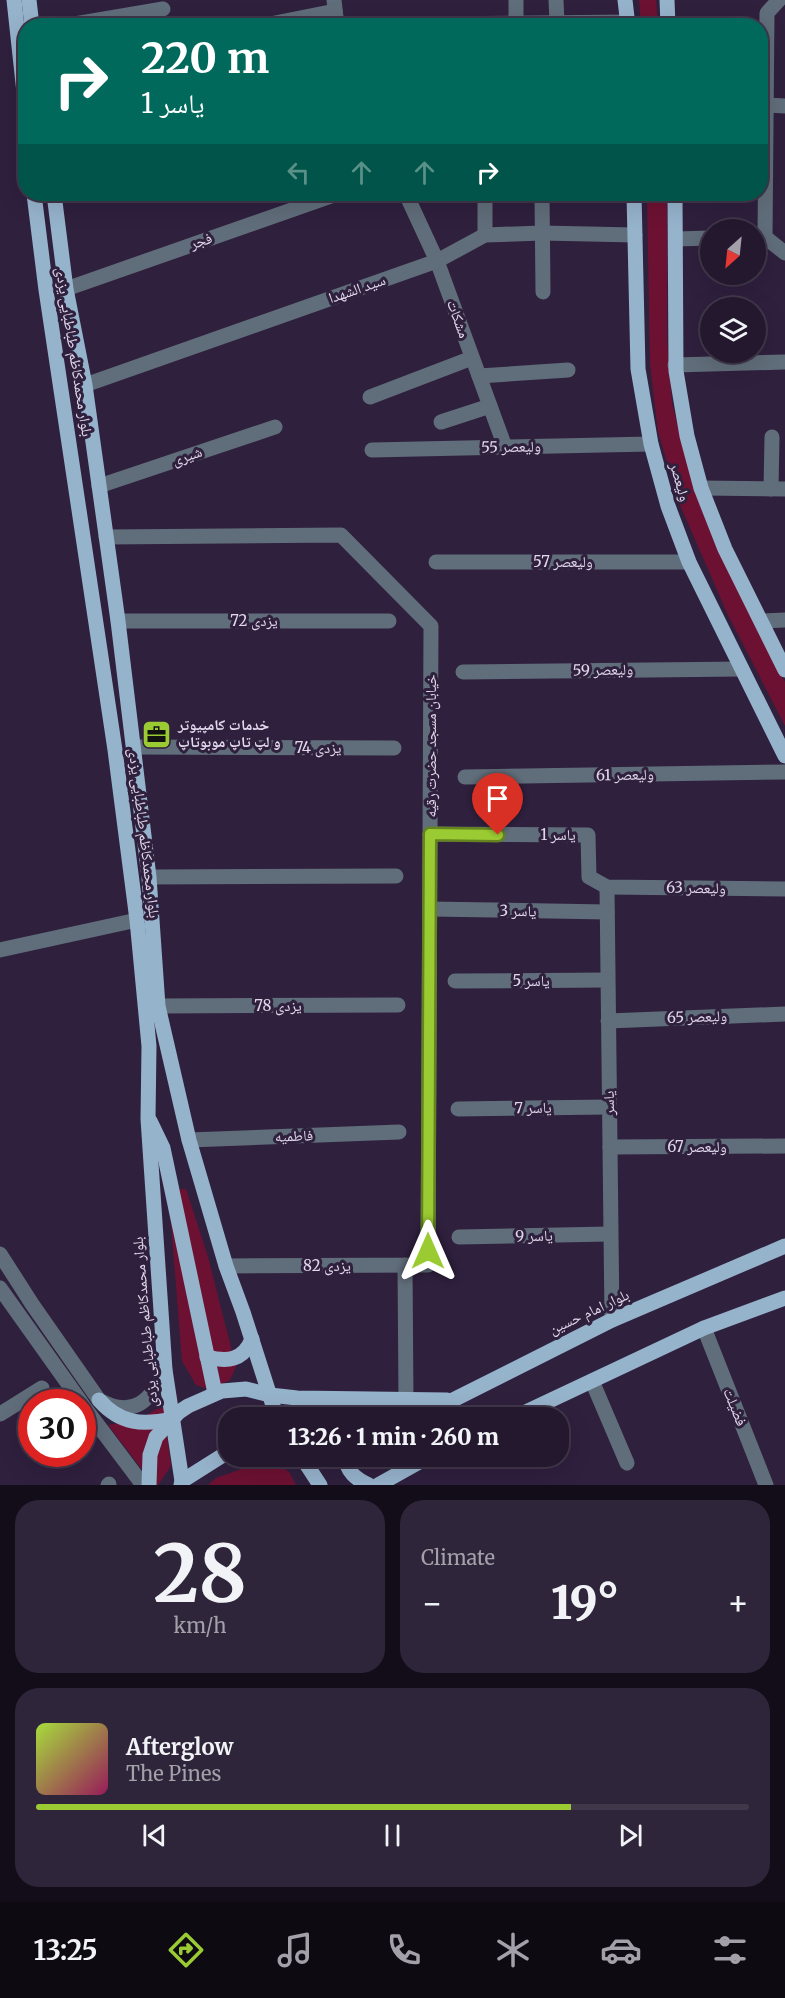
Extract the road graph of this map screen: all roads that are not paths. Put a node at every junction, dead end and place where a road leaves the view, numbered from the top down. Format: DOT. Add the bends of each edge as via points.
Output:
graph roads {
  1 [pos="15,0"];
  2 [pos="29,0"];
  3 [pos="516,0"];
  4 [pos="556,0"];
  5 [pos="625,0"];
  6 [pos="666,0"];
  7 [pos="779,0"];
  8 [pos="163,9"];
  9 [pos="336,12"];
  10 [pos="31,18"];
  11 [pos="110,18"];
  12 [pos="303,18"];
  13 [pos="516,18"];
  14 [pos="556,18"];
  15 [pos="627,18"];
  16 [pos="667,18"];
  17 [pos="767,18"];
  18 [pos="18,30"];
  19 [pos="768,105"];
  20 [pos="785,106"];
  21 [pos="35,201"];
  22 [pos="54,201"];
  23 [pos="55,201"];
  24 [pos="317,201"];
  25 [pos="409,201"];
  26 [pos="485,201"];
  27 [pos="542,201"];
  28 [pos="634,201"];
  29 [pos="675,201"];
  30 [pos="763,201"];
  31 [pos="36,210"];
  32 [pos="762,219"];
  33 [pos="542,233"];
  34 [pos="485,235"];
  35 [pos="635,235"];
  36 [pos="785,236"];
  37 [pos="766,237"];
  38 [pos="700,238"];
  39 [pos="676,239"];
  40 [pos="766,240"];
  41 [pos="785,253"];
  42 [pos="437,261"];
  43 [pos="66,289"];
  44 [pos="543,292"];
  45 [pos="472,358"];
  46 [pos="785,362"];
  47 [pos="675,365"];
  48 [pos="568,370"];
  49 [pos="479,376"];
  50 [pos="85,386"];
  51 [pos="370,397"];
  52 [pos="490,406"];
  53 [pos="441,422"];
  54 [pos="274,427"];
  55 [pos="772,437"];
  56 [pos="651,444"];
  57 [pos="505,447"];
  58 [pos="372,450"];
  59 [pos="99,486"];
  60 [pos="701,488"];
  61 [pos="778,489"];
  62 [pos="106,537"];
  63 [pos="436,562"];
  64 [pos="689,562"];
  65 [pos="785,620"];
  66 [pos="118,621"];
  67 [pos="389,621"];
  68 [pos="760,621"];
  69 [pos="742,669"];
  70 [pos="785,670"];
  71 [pos="463,672"];
  72 [pos="134,747"];
  73 [pos="394,748"];
  74 [pos="785,756"];
  75 [pos="785,772"];
  76 [pos="465,777"];
  77 [pos="430,834"];
  78 [pos="396,876"];
  79 [pos="149,877"];
  80 [pos="607,887"];
  81 [pos="785,889"];
  82 [pos="430,909"];
  83 [pos="607,912"];
  84 [pos="137,920"];
  85 [pos="0,950"];
  86 [pos="607,980"];
  87 [pos="455,981"];
  88 [pos="398,1005"];
  89 [pos="159,1006"];
  90 [pos="785,1014"];
  91 [pos="608,1021"];
  92 [pos="609,1107"];
  93 [pos="458,1110"];
  94 [pos="148,1119"];
  95 [pos="399,1132"];
  96 [pos="189,1140"];
  97 [pos="785,1146"];
  98 [pos="610,1147"];
  99 [pos="610,1234"];
  100 [pos="459,1237"];
  101 [pos="785,1246"];
  102 [pos="0,1254"];
  103 [pos="405,1265"];
  104 [pos="428,1265"];
  105 [pos="226,1266"];
  106 [pos="0,1288"];
  107 [pos="785,1298"];
  108 [pos="612,1320"];
  109 [pos="704,1328"];
  110 [pos="252,1339"];
  111 [pos="207,1357"];
  112 [pos="165,1370"];
  113 [pos="592,1381"];
  114 [pos="42,1388"];
  115 [pos="72,1389"];
  116 [pos="214,1394"];
  117 [pos="270,1395"];
  118 [pos="99,1400"];
  119 [pos="406,1400"];
  120 [pos="453,1400"];
  121 [pos="274,1407"];
  122 [pos="437,1407"];
  123 [pos="536,1407"];
  124 [pos="0,1414"];
  125 [pos="173,1419"];
  126 [pos="96,1422"];
  127 [pos="218,1459"];
  128 [pos="627,1463"];
  129 [pos="308,1467"];
  130 [pos="348,1467"];
  131 [pos="410,1467"];
  132 [pos="182,1483"];
  133 [pos="143,1485"];
  134 [pos="149,1485"];
  135 [pos="320,1485"];
  136 [pos="369,1485"];
  137 [pos="378,1485"];
  138 [pos="766,1485"];
  1 -- 18 [label="main road"];
  2 -- 10 [label="main road"];
  3 -- 13 [label="street"];
  4 -- 14 [label="street"];
  5 -- 15 [label="main road"];
  6 -- 16 [label="main road"];
  7 -- 17 [label="street"];
  8 -- 11 [label="street"];
  9 -- 12 [label="street"];
  19 -- 20 [label="street"];
  21 -- 31 [label="main road, بلوار محمدکاظم طباطبایی یزدی"];
  22 -- 31 [label="main road"];
  23 -- 43 [label="main road, بلوار محمدکاظم طباطبایی یزدی"];
  24 -- 43 [label="street, فجر"];
  25 -- 42 [label="street, مشکات"];
  26 -- 34 [label="street"];
  27 -- 33 [label="street"];
  28 -- 35 [label="main road, ولیعصر"];
  29 -- 39 [label="main road, ولیعصر"];
  30 -- 32 [label="street"];
  31 -- 84 [label="main road, بلوار محمدکاظم طباطبایی یزدی"];
  33 -- 34 [label="street, سید الشهدا"];
  33 -- 35 [label="street, سید الشهدا"];
  33 -- 44 [label="street"];
  34 -- 42 [label="street, سید الشهدا"];
  35 -- 56 [label="main road, ولیعصر" via="638,369"];
  36 -- 37 [label="street"];
  38 -- 39 [label="street"];
  39 -- 47 [label="main road, ولیعصر"];
  40 -- 41 [label="street"];
  42 -- 45 [label="street, مشکات"];
  42 -- 50 [label="street, سید الشهدا"];
  43 -- 50 [label="main road, بلوار محمدکاظم طباطبایی یزدی"];
  45 -- 49 [label="street, مشکات"];
  45 -- 51 [label="street"];
  46 -- 47 [label="street"];
  47 -- 60 [label="main road, ولیعصر"];
  48 -- 49 [label="street"];
  49 -- 52 [label="street, مشکات"];
  50 -- 59 [label="main road, بلوار محمدکاظم طباطبایی یزدی"];
  52 -- 53 [label="street"];
  52 -- 57 [label="street, مشکات"];
  54 -- 59 [label="street, شیری"];
  55 -- 61 [label="street"];
  56 -- 57 [label="street, ولیعصر 55"];
  56 -- 64 [label="main road, ولیعصر"];
  57 -- 58 [label="street, ولیعصر 55"];
  59 -- 62 [label="main road, بلوار محمدکاظم طباطبایی یزدی"];
  60 -- 61 [label="street"];
  60 -- 68 [label="main road, ولیعصر"];
  62 -- 66 [label="main road, بلوار محمدکاظم طباطبایی یزدی"];
  62 -- 77 [label="street, خیابان مسجد حضرت رقیه" via="341,535 431,626"];
  63 -- 64 [label="street, ولیعصر 57"];
  64 -- 69 [label="main road, ولیعصر"];
  65 -- 68 [label="street"];
  66 -- 67 [label="street, یزدی 72"];
  66 -- 72 [label="main road, بلوار محمدکاظم طباطبایی یزدی"];
  68 -- 70 [label="main road, ولیعصر"];
  69 -- 71 [label="street, ولیعصر 59"];
  69 -- 74 [label="main road, ولیعصر"];
  72 -- 73 [label="street, یزدی 74"];
  72 -- 79 [label="main road, بلوار محمدکاظم طباطبایی یزدی"];
  75 -- 76 [label="street, ولیعصر 61"];
  77 -- 80 [label="street, یاسر 1" via="588,835 589,877"];
  77 -- 82 [label="street, خیابان مسجد حضرت رقیه"];
  78 -- 79 [label="street"];
  79 -- 89 [label="main road, بلوار محمدکاظم طباطبایی یزدی"];
  80 -- 81 [label="street, ولیعصر 63"];
  80 -- 83 [label="street, یاسر"];
  82 -- 83 [label="street, یاسر 3"];
  82 -- 104 [label="street, خیابان مسجد حضرت رقیه"];
  83 -- 86 [label="street, یاسر"];
  84 -- 85 [label="street"];
  84 -- 94 [label="main road, بلوار محمدکاظم طباطبایی یزدی" via="149,1046"];
  86 -- 87 [label="street, یاسر 5"];
  86 -- 91 [label="street, یاسر"];
  88 -- 89 [label="street, یزدی 78"];
  89 -- 96 [label="main road, بلوار محمدکاظم طباطبایی یزدی"];
  90 -- 91 [label="street, ولیعصر 65"];
  91 -- 92 [label="street, یاسر"];
  92 -- 93 [label="street, یاسر 7"];
  92 -- 98 [label="street, یاسر"];
  94 -- 111 [label="main road" via="163,1148"];
  94 -- 112 [label="main road, بلوار محمدکاظم طباطبایی یزدی"];
  95 -- 96 [label="street, فاطمیه"];
  96 -- 105 [label="main road, بلوار محمدکاظم طباطبایی یزدی"];
  97 -- 98 [label="street, ولیعصر 67"];
  98 -- 99 [label="street, یاسر"];
  99 -- 100 [label="street, یاسر 9"];
  99 -- 108 [label="street, یاسر"];
  101 -- 108 [label="main road, بلوار امام حسین"];
  102 -- 118 [label="street"];
  103 -- 104 [label="street, یزدی 82"];
  103 -- 105 [label="street, یزدی 82"];
  103 -- 119 [label="street"];
  105 -- 110 [label="main road, بلوار محمدکاظم طباطبایی یزدی"];
  106 -- 115 [label="street"];
  107 -- 109 [label="main road"];
  108 -- 120 [label="main road, بلوار امام حسین"];
  109 -- 113 [label="main road"];
  109 -- 138 [label="street, فضیلت"];
  110 -- 111 [label="main road" via="241,1354 224,1361"];
  110 -- 117 [label="main road, بلوار محمدکاظم طباطبایی یزدی"];
  111 -- 116 [label="main road"];
  112 -- 118 [label="street" via="145,1401 114,1408"];
  112 -- 125 [label="main road, بلوار محمدکاظم طباطبایی یزدی"];
  113 -- 123 [label="main road"];
  113 -- 128 [label="street"];
  114 -- 124 [label="street"];
  116 -- 117 [label="main road" via="246,1389"];
  116 -- 125 [label="main road" via="188,1406"];
  117 -- 119 [label="main road"];
  117 -- 121 [label="main road, بلوار محمدکاظم طباطبایی یزدی"];
  118 -- 125 [label="main road" via="110,1413 136,1422"];
  119 -- 120 [label="main road"];
  120 -- 122 [label="main road, بلوار امام حسین"];
  125 -- 132 [label="main road, بلوار محمدکاظم طباطبایی یزدی"];
  125 -- 134 [label="main road" via="156,1437 150,1455"];
  126 -- 133 [label="street"];
  127 -- 132 [label="main road"];
  129 -- 135 [label="main road"];
  130 -- 136 [label="main road" via="357,1479"];
  131 -- 137 [label="main road"];
}
